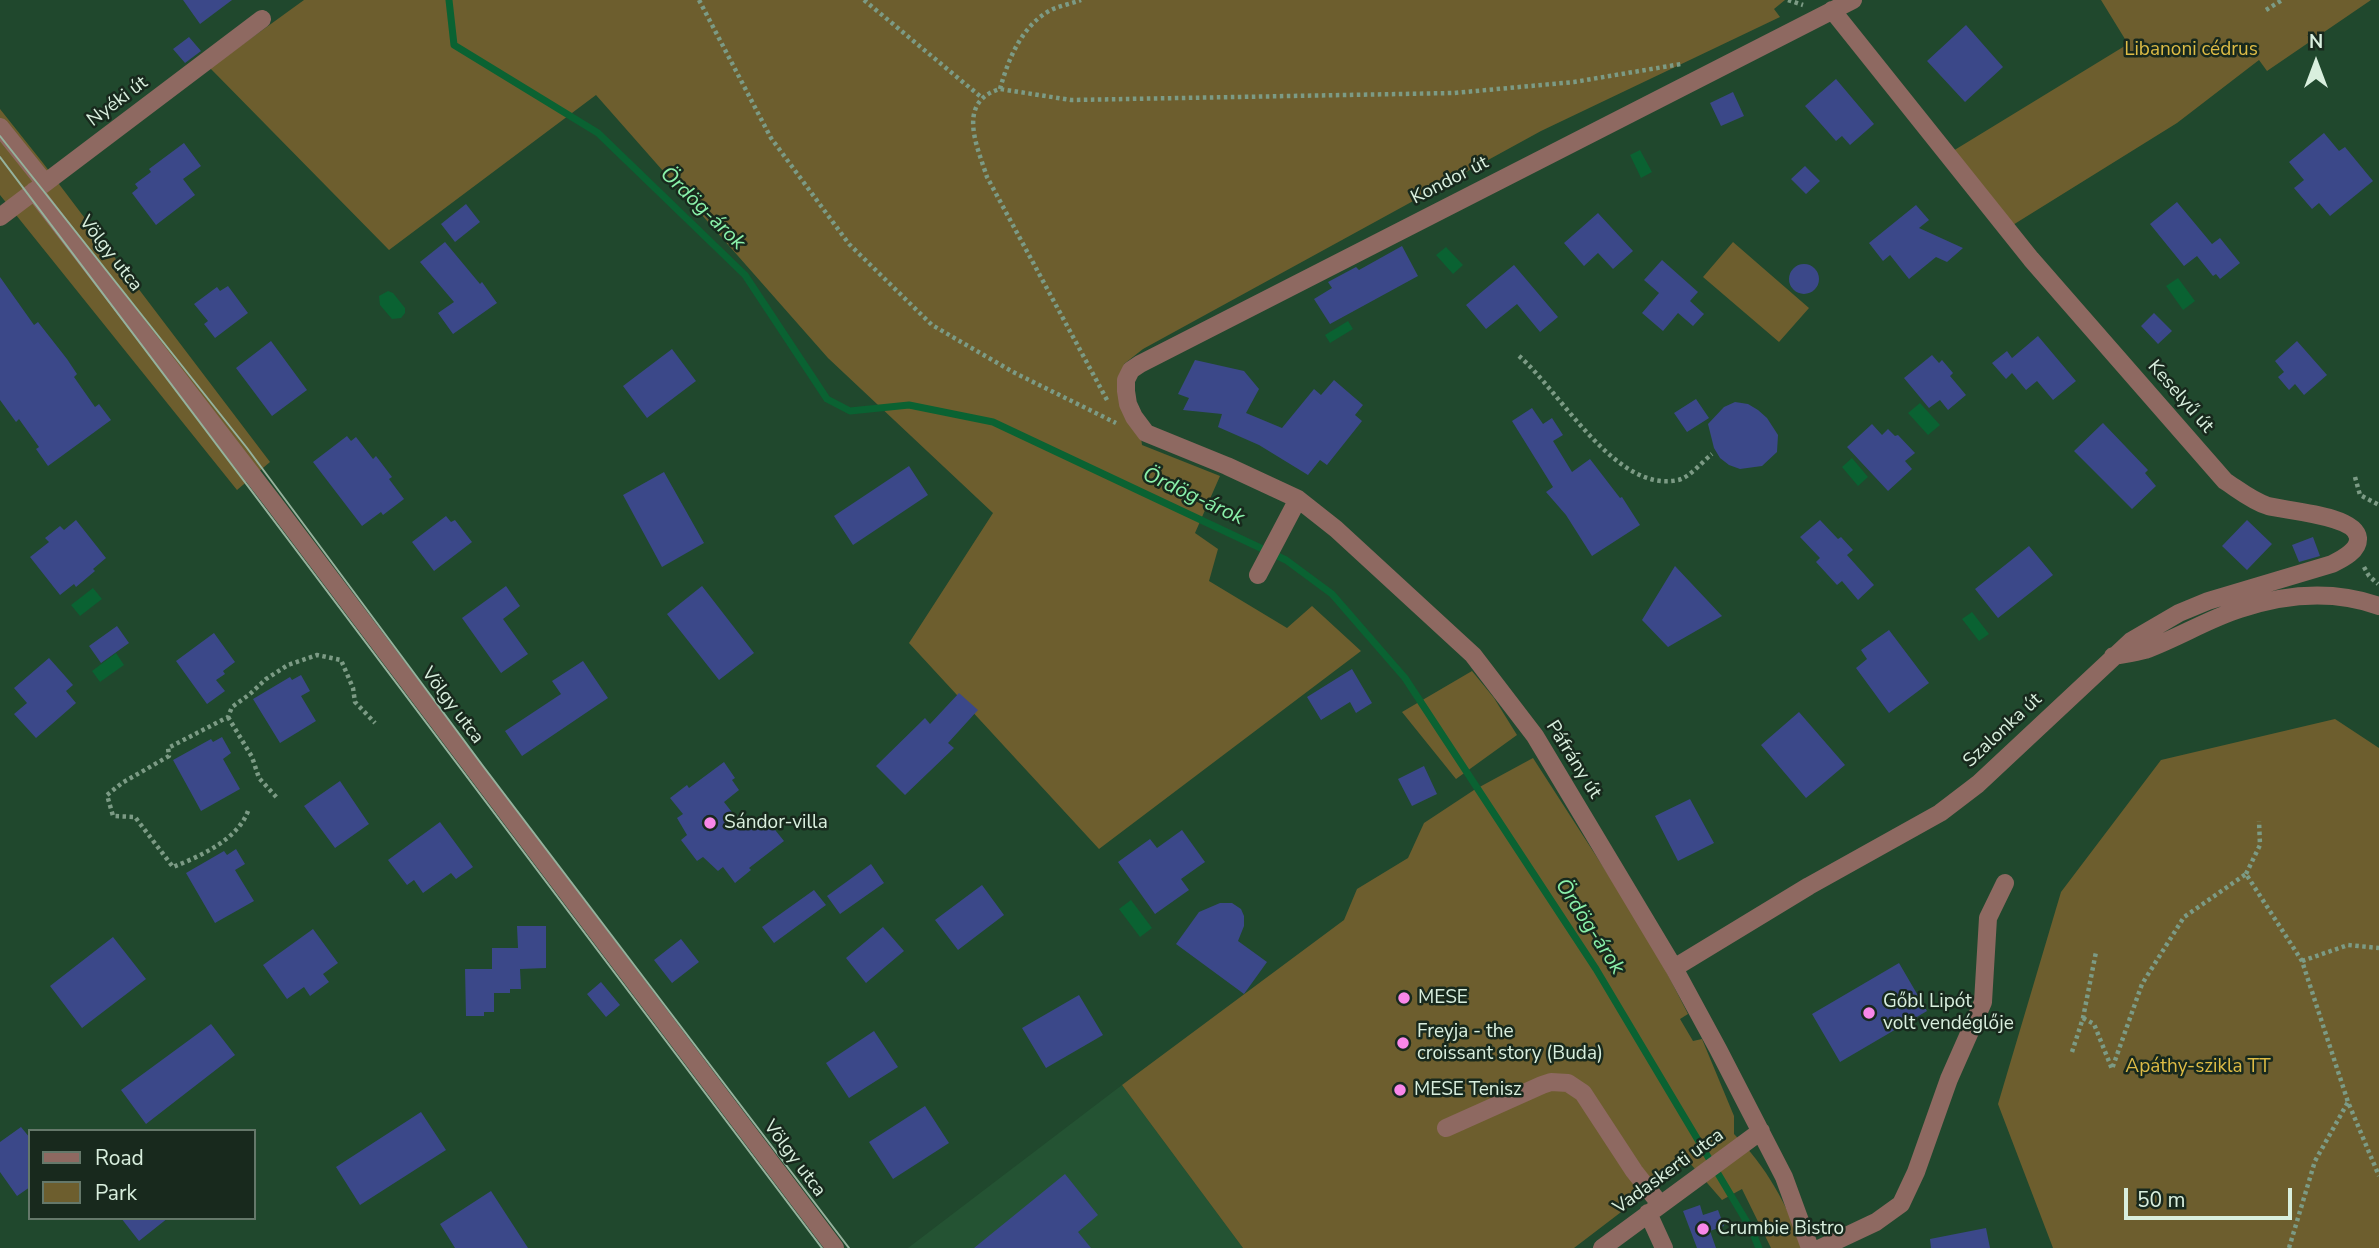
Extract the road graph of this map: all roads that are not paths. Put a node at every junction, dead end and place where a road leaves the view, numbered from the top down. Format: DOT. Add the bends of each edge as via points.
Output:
graph roads {
  1 [pos="1853,0"];
  2 [pos="1832,10"];
  3 [pos="262,19"];
  4 [pos="0,127"];
  5 [pos="40,187"];
  6 [pos="0,217"];
  7 [pos="1146,433"];
  8 [pos="1298,499"];
  9 [pos="1258,575"];
  10 [pos="2379,606"];
  11 [pos="2113,656"];
  12 [pos="2005,883"];
  13 [pos="1674,968"];
  14 [pos="1446,1128"];
  15 [pos="1761,1131"];
  16 [pos="1654,1209"];
  17 [pos="835,1248"];
  18 [pos="1602,1248"];
  19 [pos="1664,1248"];
  20 [pos="1810,1248"];
  21 [pos="1821,1248"];
  1 -- 2 [label="street, Kondor út"];
  2 -- 7 [label="street, Kondor út" via="1140,363 1126,380 1126,391 1134,417"];
  2 -- 11 [label="street, Keselyű út" via="2032,259 2225,481 2268,506 2346,524 2358,536 2354,549 2332,564 2208,601 2155,626"];
  3 -- 5 [label="street, Nyéki út"];
  4 -- 5 [label="street, Völgy utca"];
  5 -- 6 [label="street, Nyéki út"];
  5 -- 17 [label="street, Völgy utca"];
  7 -- 8 [label="street, Páfrány út"];
  8 -- 9 [label="street"];
  8 -- 13 [label="street, Páfrány út" via="1473,654 1535,736"];
  10 -- 11 [label="street" via="2319,595 2274,600 2238,609 2143,651"];
  11 -- 13 [label="street, Szalonka út" via="1978,784 1940,813"];
  12 -- 21 [label="street" via="1988,918 1983,1002 1901,1204 1876,1222"];
  13 -- 15 [label="street, Páfrány út"];
  14 -- 16 [label="street" via="1542,1085 1568,1083 1583,1093"];
  15 -- 16 [label="street, Vadaskerti utca"];
  15 -- 20 [label="street, Páfrány út"];
  16 -- 18 [label="street, Vadaskerti utca"];
  16 -- 19 [label="street"];
}
